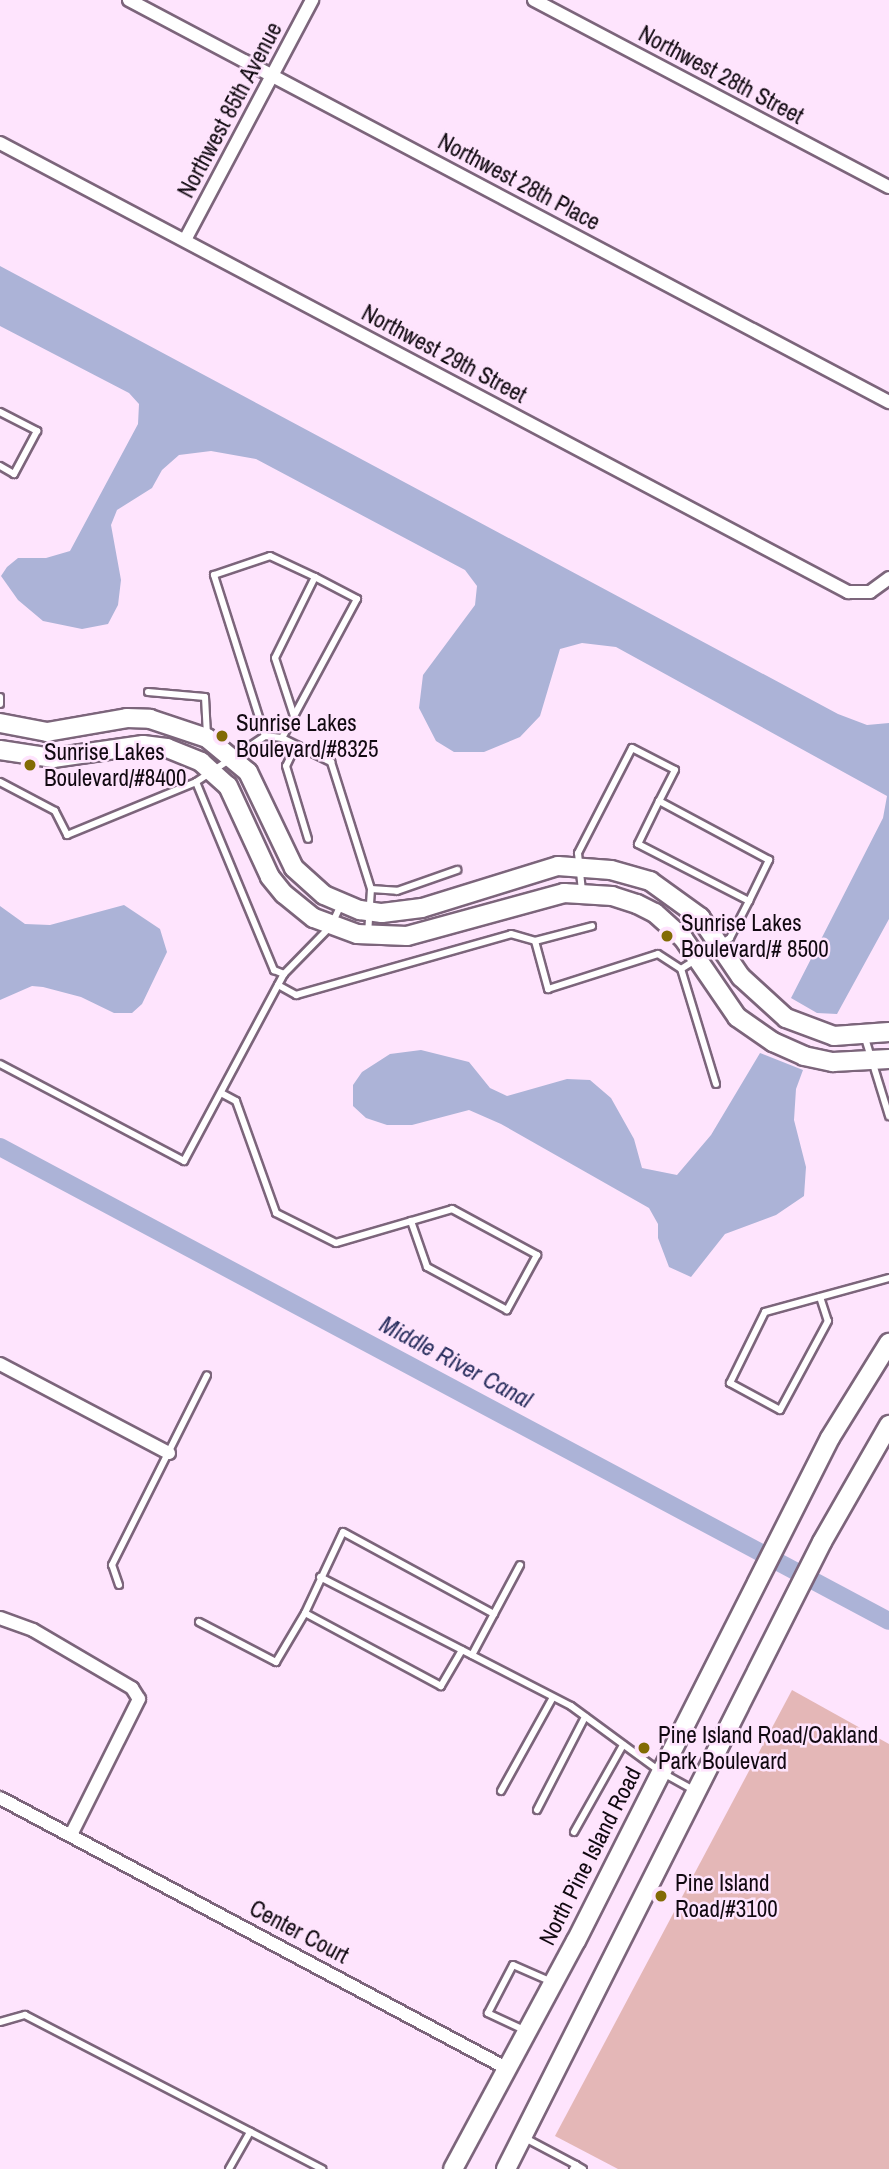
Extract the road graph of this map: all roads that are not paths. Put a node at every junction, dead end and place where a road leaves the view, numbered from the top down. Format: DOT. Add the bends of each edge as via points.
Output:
graph roads {
  1 [pos="129,0"];
  2 [pos="312,0"];
  3 [pos="534,0"];
  4 [pos="272,76"];
  5 [pos="0,143"];
  6 [pos="889,187"];
  7 [pos="184,240"];
  8 [pos="889,402"];
  9 [pos="0,412"];
  10 [pos="0,466"];
  11 [pos="315,577"];
  12 [pos="889,578"];
  13 [pos="148,692"];
  14 [pos="0,697"];
  15 [pos="0,704"];
  16 [pos="294,716"];
  17 [pos="0,723"];
  18 [pos="265,736"];
  19 [pos="207,738"];
  20 [pos="282,738"];
  21 [pos="296,745"];
  22 [pos="0,750"];
  23 [pos="234,757"];
  24 [pos="215,771"];
  25 [pos="0,782"];
  26 [pos="196,782"];
  27 [pos="659,801"];
  28 [pos="308,839"];
  29 [pos="579,866"];
  30 [pos="457,870"];
  31 [pos="371,889"];
  32 [pos="582,893"];
  33 [pos="749,901"];
  34 [pos="341,905"];
  35 [pos="369,912"];
  36 [pos="331,926"];
  37 [pos="592,926"];
  38 [pos="368,936"];
  39 [pos="535,942"];
  40 [pos="723,944"];
  41 [pos="701,959"];
  42 [pos="681,970"];
  43 [pos="284,974"];
  44 [pos="278,985"];
  45 [pos="889,1032"];
  46 [pos="864,1036"];
  47 [pos="880,1060"];
  48 [pos="0,1064"];
  49 [pos="716,1083"];
  50 [pos="221,1093"];
  51 [pos="889,1116"];
  52 [pos="411,1221"];
  53 [pos="889,1278"];
  54 [pos="820,1297"];
  55 [pos="889,1343"];
  56 [pos="0,1364"];
  57 [pos="207,1376"];
  58 [pos="889,1425"];
  59 [pos="169,1453"];
  60 [pos="520,1565"];
  61 [pos="320,1577"];
  62 [pos="119,1585"];
  63 [pos="305,1613"];
  64 [pos="494,1615"];
  65 [pos="0,1619"];
  66 [pos="199,1622"];
  67 [pos="463,1650"];
  68 [pos="472,1656"];
  69 [pos="553,1697"];
  70 [pos="585,1717"];
  71 [pos="623,1745"];
  72 [pos="661,1772"];
  73 [pos="501,1791"];
  74 [pos="696,1791"];
  75 [pos="0,1798"];
  76 [pos="537,1810"];
  77 [pos="574,1832"];
  78 [pos="71,1835"];
  79 [pos="554,1982"];
  80 [pos="0,2022"];
  81 [pos="527,2032"];
  82 [pos="506,2068"];
  83 [pos="250,2132"];
  84 [pos="522,2137"];
  85 [pos="575,2167"];
  86 [pos="229,2169"];
  87 [pos="322,2169"];
  88 [pos="453,2169"];
  89 [pos="506,2169"];
  90 [pos="583,2169"];
  1 -- 4 [label="street, Northwest 28th Place"];
  2 -- 4 [label="street, Northwest 85th Avenue"];
  3 -- 6 [label="street, Northwest 28th Street"];
  4 -- 7 [label="street, Northwest 85th Avenue"];
  4 -- 8 [label="street, Northwest 28th Place"];
  5 -- 7 [label="street, Northwest 29th Street"];
  7 -- 12 [label="street, Northwest 29th Street" via="848,592 870,592"];
  9 -- 10 [label="lane" via="37,430 15,474"];
  11 -- 16 [label="lane" via="275,658"];
  11 -- 16 [label="lane" via="358,599"];
  11 -- 18 [label="lane" via="270,556 214,575"];
  13 -- 19 [label="lane" via="205,698"];
  14 -- 15 [label="lane"];
  16 -- 20 [label="lane"];
  17 -- 19 [label="street" via="47,732 127,718 150,719"];
  18 -- 20 [label="lane"];
  18 -- 23 [label="lane"];
  19 -- 23 [label="street"];
  20 -- 21 [label="lane"];
  21 -- 28 [label="lane" via="286,766"];
  21 -- 31 [label="lane" via="331,762"];
  22 -- 24 [label="street" via="53,758 143,745 167,748"];
  23 -- 24 [label="lane"];
  23 -- 34 [label="street" via="266,804 295,868"];
  24 -- 26 [label="lane"];
  24 -- 36 [label="street" via="239,806 270,877 298,906"];
  25 -- 26 [label="lane" via="55,811 67,835"];
  26 -- 43 [label="lane" via="274,970"];
  27 -- 29 [label="lane" via="675,770 632,748 579,853"];
  27 -- 33 [label="lane" via="769,860"];
  27 -- 33 [label="lane" via="638,844"];
  29 -- 32 [label="lane"];
  29 -- 35 [label="street" via="558,866 422,908"];
  29 -- 40 [label="street" via="650,881 687,905"];
  30 -- 31 [label="lane" via="397,891"];
  31 -- 35 [label="lane"];
  32 -- 38 [label="street" via="544,896 407,936"];
  32 -- 41 [label="street" via="612,896 655,913"];
  33 -- 40 [label="lane"];
  34 -- 35 [label="street"];
  34 -- 36 [label="lane"];
  35 -- 38 [label="lane"];
  36 -- 38 [label="street"];
  36 -- 43 [label="lane"];
  37 -- 39 [label="lane"];
  39 -- 42 [label="lane" via="548,989 658,954"];
  39 -- 44 [label="lane" via="511,934 296,995"];
  40 -- 41 [label="lane"];
  40 -- 46 [label="street" via="741,977 786,1018 834,1036"];
  41 -- 42 [label="lane"];
  41 -- 47 [label="street" via="737,1017 773,1042 833,1062"];
  42 -- 49 [label="lane"];
  43 -- 44 [label="lane"];
  44 -- 50 [label="lane"];
  45 -- 46 [label="street"];
  46 -- 47 [label="lane"];
  47 -- 51 [label="lane"];
  48 -- 50 [label="lane" via="184,1161"];
  50 -- 52 [label="lane" via="236,1101 276,1213 336,1243"];
  52 -- 52 [label="lane" via="452,1209 537,1255 507,1310 427,1267"];
  53 -- 54 [label="lane"];
  54 -- 54 [label="lane" via="765,1312 730,1383 780,1410 828,1321"];
  55 -- 72 [label="street, North Pine Island Road" via="844,1414 785,1525"];
  56 -- 59 [label="street"];
  57 -- 59 [label="lane"];
  58 -- 74 [label="street" via="822,1542"];
  59 -- 62 [label="lane" via="112,1565"];
  60 -- 64 [label="lane"];
  61 -- 63 [label="lane"];
  61 -- 64 [label="lane" via="343,1532"];
  61 -- 67 [label="lane"];
  63 -- 66 [label="lane" via="276,1662"];
  63 -- 67 [label="lane" via="441,1686"];
  64 -- 68 [label="lane"];
  65 -- 78 [label="street" via="33,1630 132,1688 139,1699"];
  67 -- 68 [label="lane"];
  68 -- 69 [label="lane"];
  69 -- 70 [label="lane"];
  69 -- 73 [label="lane"];
  70 -- 71 [label="lane"];
  70 -- 76 [label="lane"];
  71 -- 72 [label="lane"];
  71 -- 77 [label="lane"];
  72 -- 74 [label="lane"];
  72 -- 79 [label="street, North Pine Island Road"];
  74 -- 84 [label="street"];
  75 -- 78 [label="street, Center Court"];
  78 -- 82 [label="street, Center Court"];
  79 -- 81 [label="street, North Pine Island Road"];
  79 -- 81 [label="lane" via="513,1965 488,2013"];
  80 -- 83 [label="lane" via="25,2014"];
  81 -- 82 [label="street, North Pine Island Road"];
  82 -- 88 [label="street, North Pine Island Road"];
  83 -- 86 [label="lane"];
  83 -- 87 [label="lane"];
  84 -- 85 [label="lane"];
  84 -- 89 [label="street"];
  85 -- 90 [label="lane"];
}
